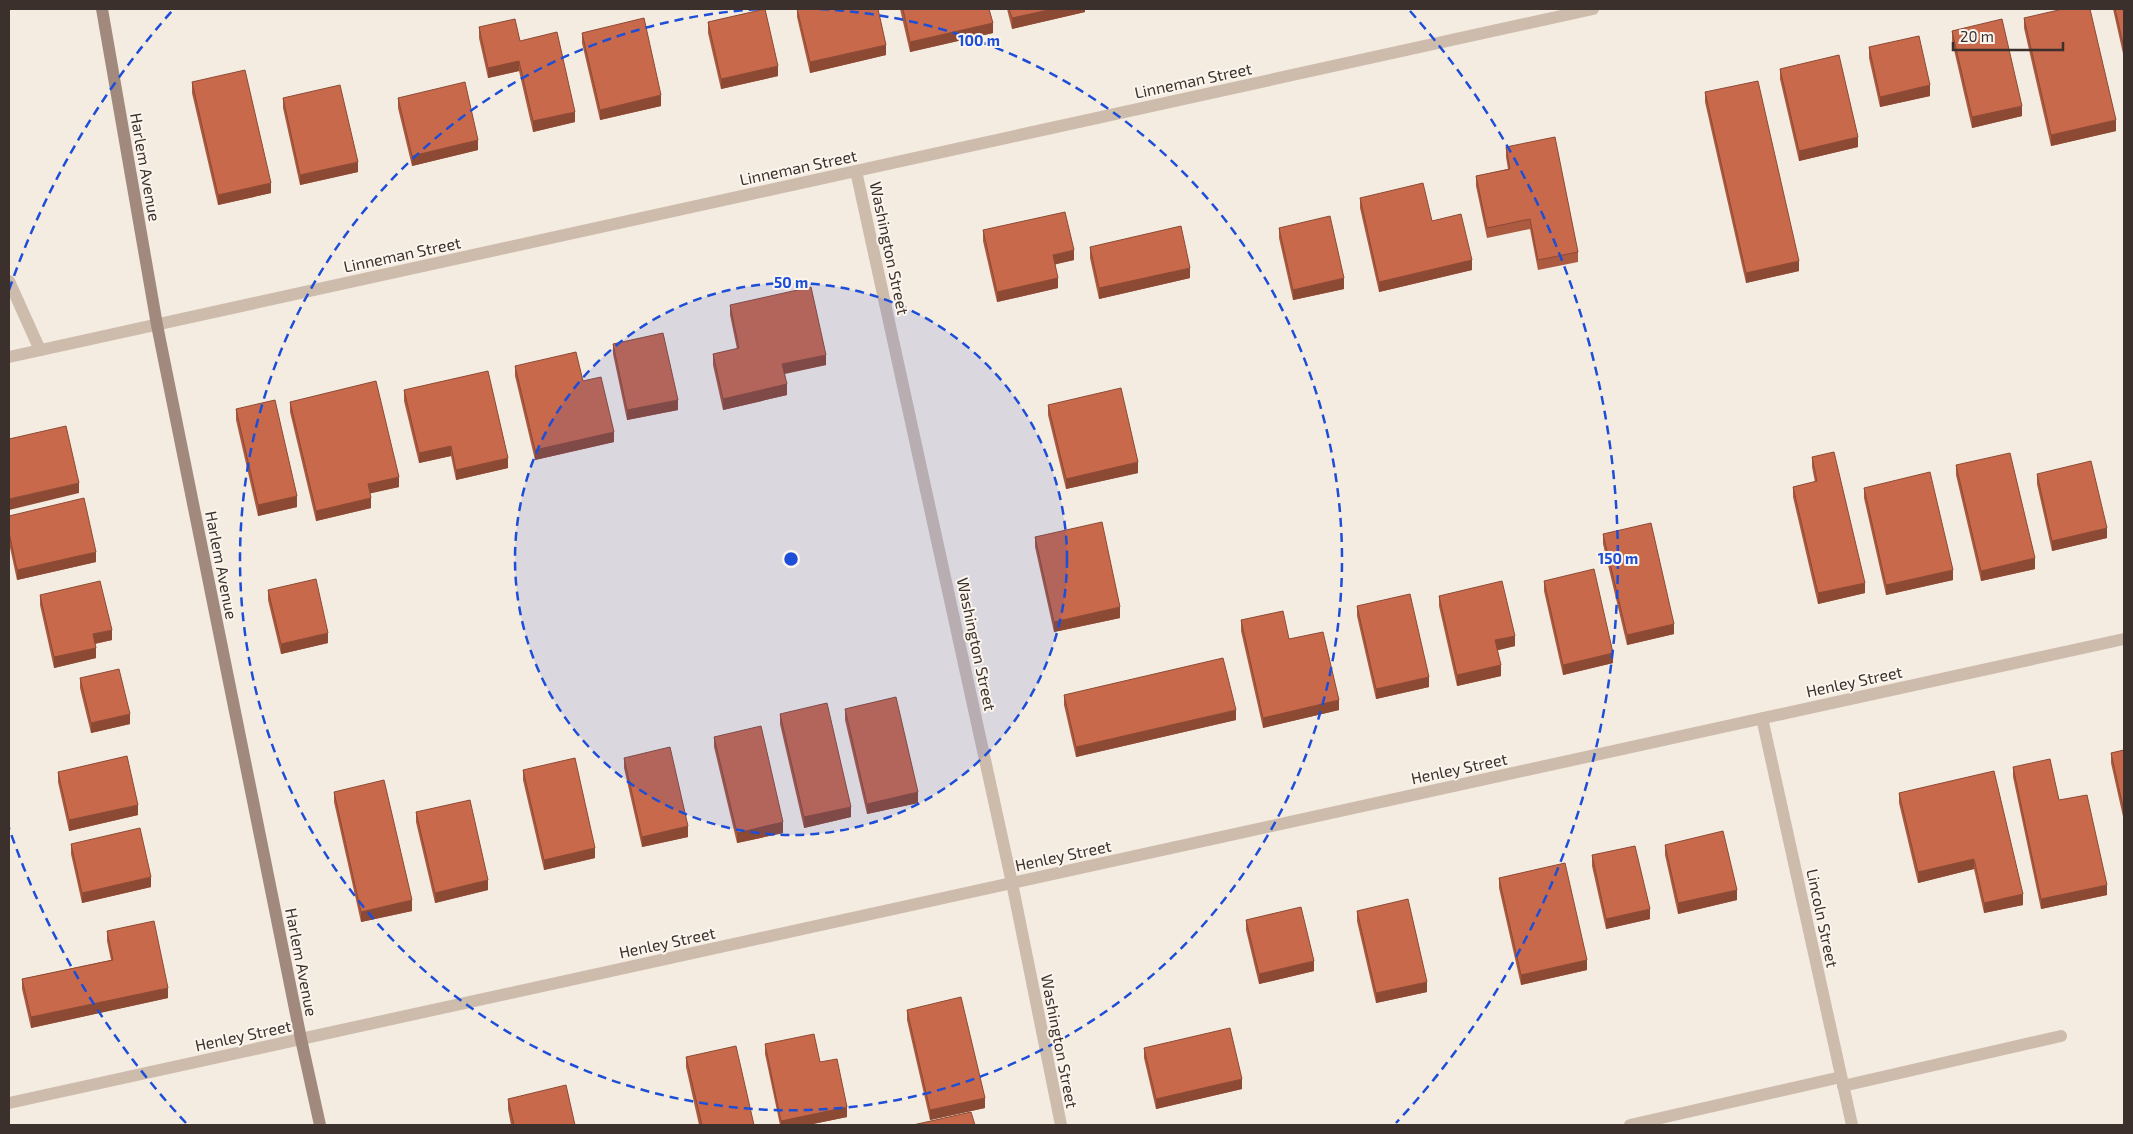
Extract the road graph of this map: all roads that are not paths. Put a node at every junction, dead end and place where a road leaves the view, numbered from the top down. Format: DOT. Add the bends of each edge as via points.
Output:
graph roads {
  1 [pos="102,9"];
  2 [pos="1593,9"];
  3 [pos="1574,11"];
  4 [pos="856,171"];
  5 [pos="9,281"];
  6 [pos="156,325"];
  7 [pos="40,350"];
  8 [pos="9,357"];
  9 [pos="2124,639"];
  10 [pos="1762,718"];
  11 [pos="1012,883"];
  12 [pos="2060,1036"];
  13 [pos="301,1039"];
  14 [pos="1842,1081"];
  15 [pos="9,1103"];
  16 [pos="320,1125"];
  17 [pos="1061,1125"];
  18 [pos="1630,1125"];
  19 [pos="1852,1125"];
  1 -- 6 [label="main road, Harlem Avenue"];
  2 -- 3 [label="street, Linneman Street"];
  3 -- 4 [label="street, Linneman Street"];
  4 -- 6 [label="street, Linneman Street"];
  4 -- 11 [label="street, Washington Street"];
  5 -- 7 [label="street"];
  6 -- 7 [label="street, Linneman Street"];
  6 -- 13 [label="main road, Harlem Avenue"];
  7 -- 8 [label="street, Linneman Street"];
  9 -- 10 [label="street, Henley Street"];
  10 -- 11 [label="street, Henley Street"];
  10 -- 14 [label="street, Lincoln Street"];
  11 -- 13 [label="street, Henley Street"];
  11 -- 17 [label="street, Washington Street"];
  12 -- 14 [label="street"];
  13 -- 15 [label="street, Henley Street"];
  13 -- 16 [label="main road, Harlem Avenue"];
  14 -- 18 [label="street"];
  14 -- 19 [label="street, Lincoln Street"];
}
